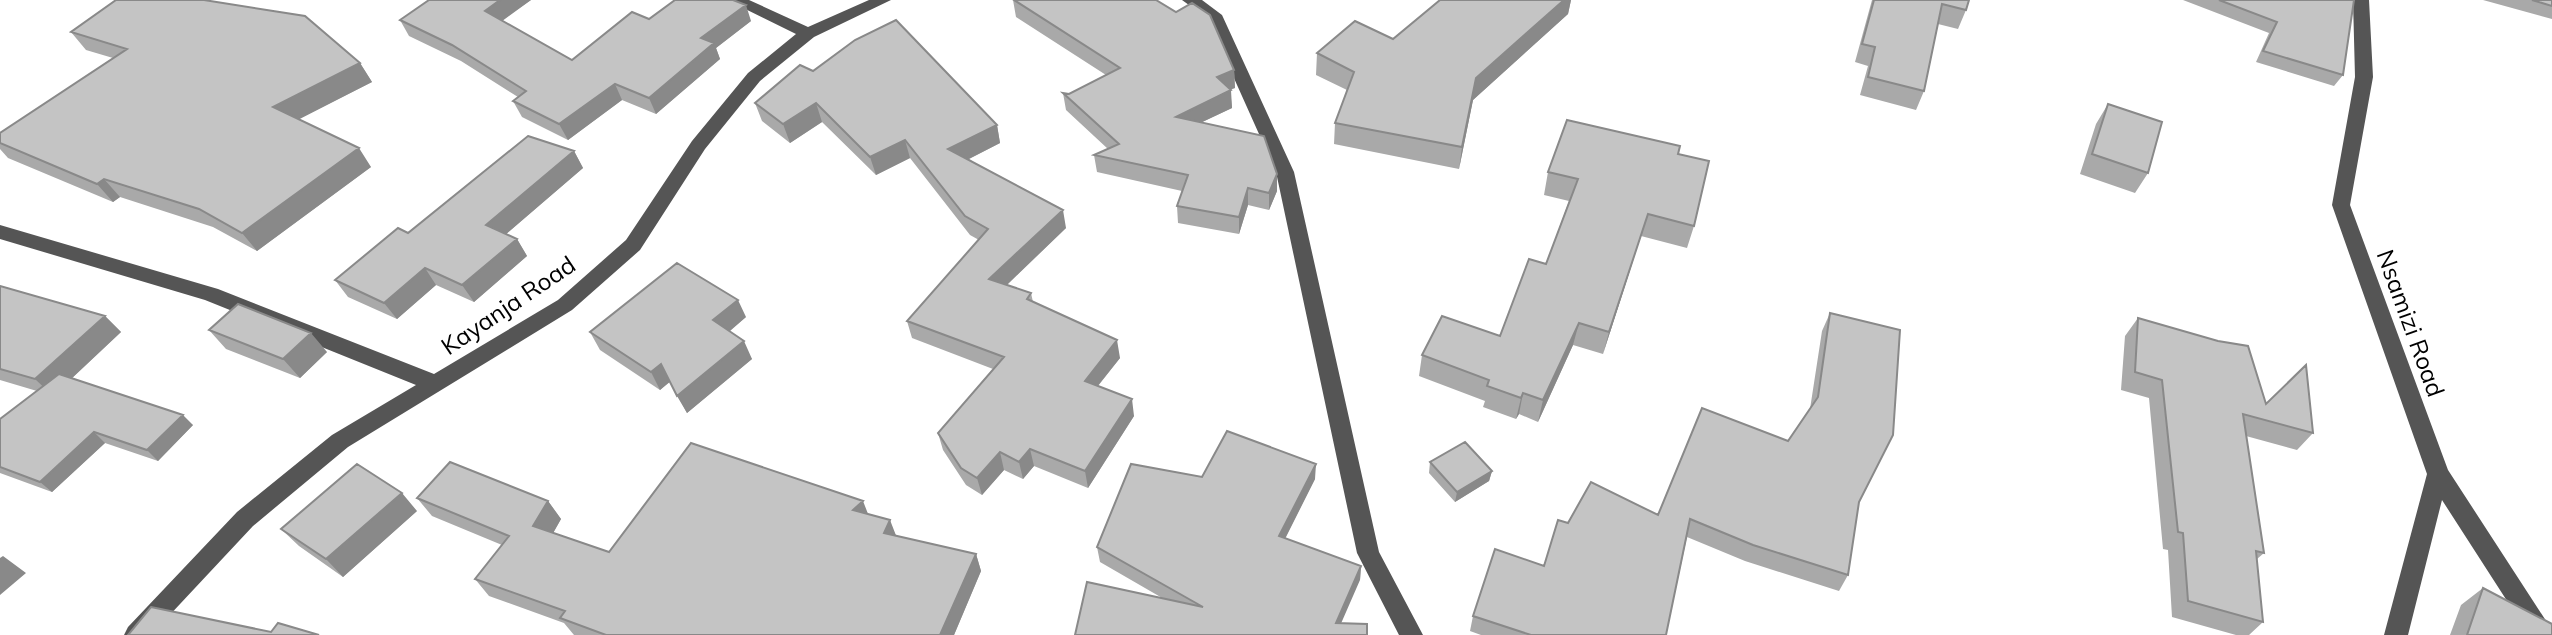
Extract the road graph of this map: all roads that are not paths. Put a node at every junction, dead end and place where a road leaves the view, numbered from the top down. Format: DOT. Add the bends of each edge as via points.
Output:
graph roads {
  1 [pos="735,0"];
  2 [pos="883,0"];
  3 [pos="1190,0"];
  4 [pos="2361,0"];
  5 [pos="808,33"];
  6 [pos="0,232"];
  7 [pos="437,384"];
  8 [pos="2438,474"];
  9 [pos="161,610"];
  10 [pos="190,617"];
  11 [pos="136,635"];
  12 [pos="1411,635"];
  13 [pos="2396,635"];
  14 [pos="2542,635"];
  1 -- 5 [label="street"];
  2 -- 5 [label="street, Kayanja Road"];
  3 -- 12 [label="street" via="1214,15 1285,172 1368,553"];
  4 -- 8 [label="street, Nsamizi Road" via="2364,77 2341,205"];
  5 -- 7 [label="street, Kayanja Road" via="754,77 698,145 633,245 565,305"];
  6 -- 7 [label="street" via="211,294"];
  7 -- 9 [label="street, Kayanja Road" via="340,441 245,519"];
  8 -- 13 [label="street"];
  8 -- 14 [label="street, Nsamizi Road"];
  9 -- 10 [label="street"];
  9 -- 11 [label="street, Kayanja Road"];
}
